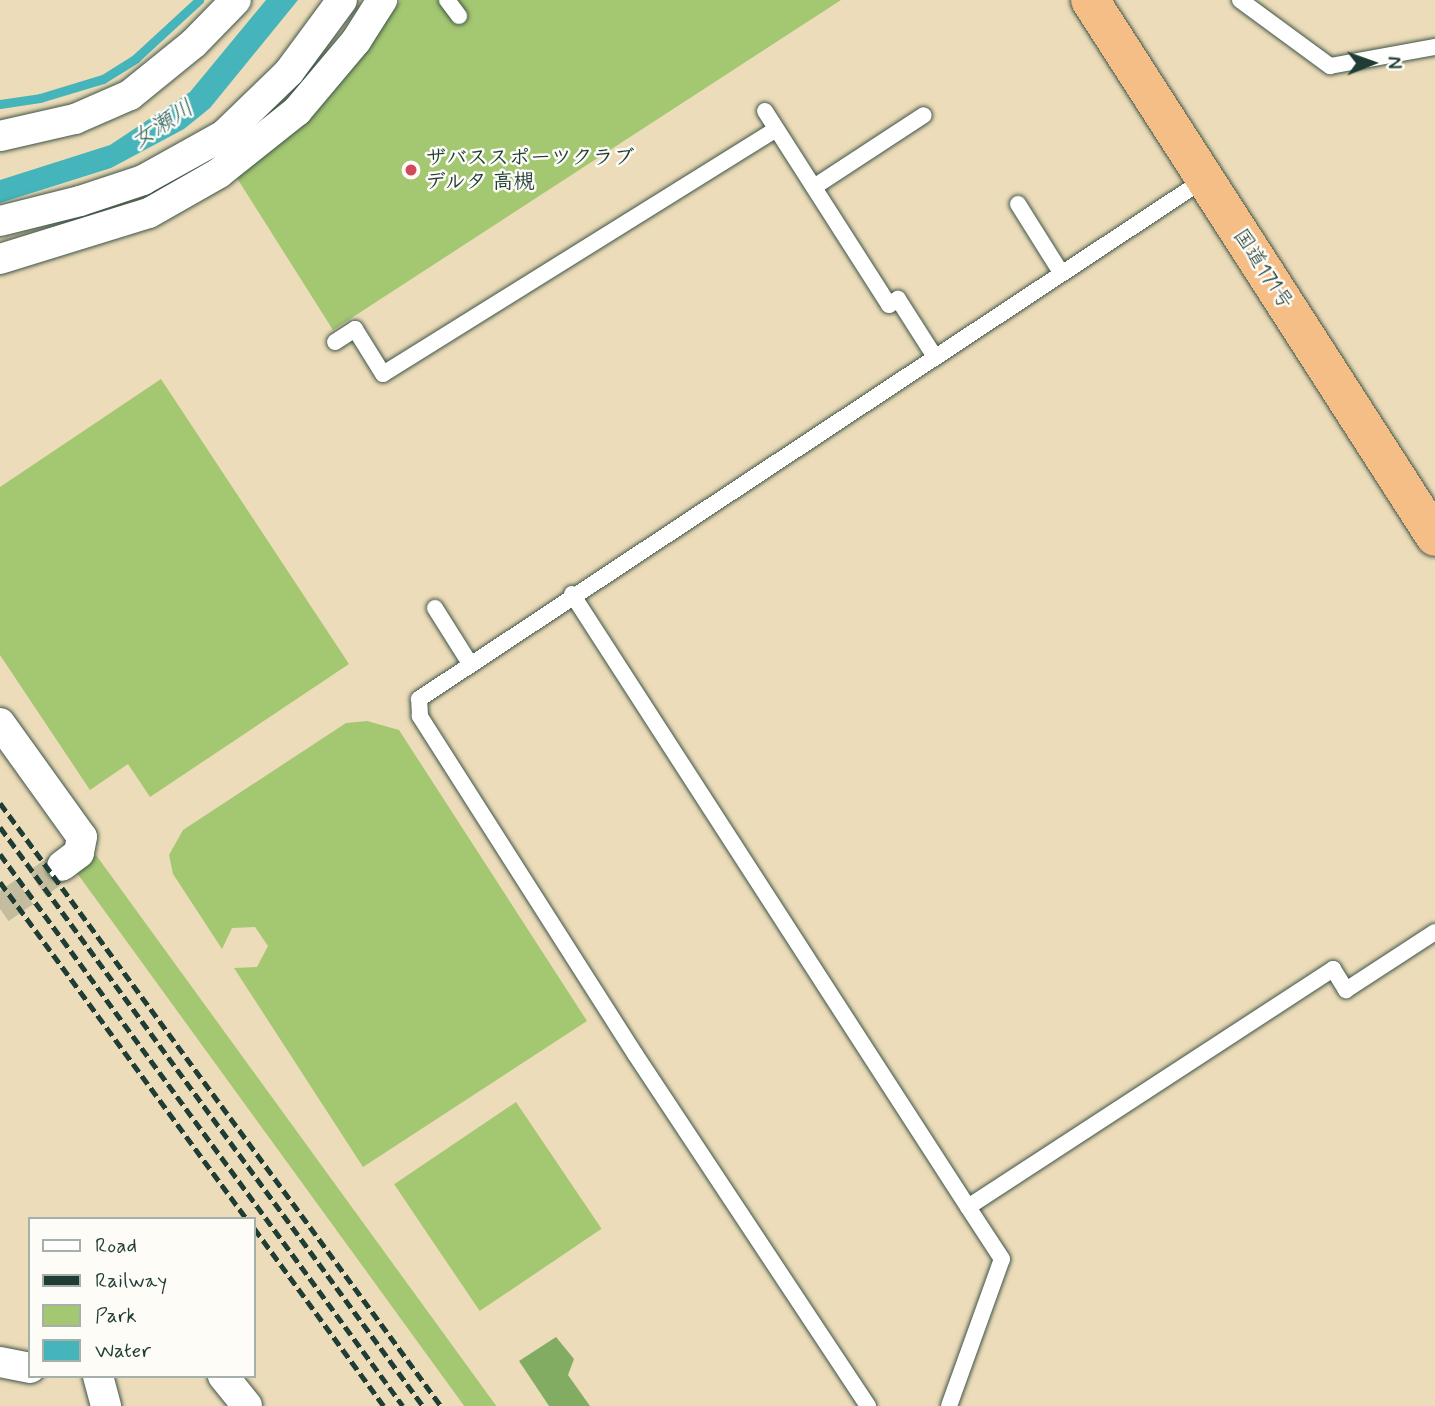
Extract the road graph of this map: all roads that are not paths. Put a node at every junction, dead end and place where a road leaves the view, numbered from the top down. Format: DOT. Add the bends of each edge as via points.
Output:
graph roads {
  1 [pos="236,0"];
  2 [pos="342,0"];
  3 [pos="382,0"];
  4 [pos="447,0"];
  5 [pos="1090,0"];
  6 [pos="1240,0"];
  7 [pos="458,16"];
  8 [pos="1435,47"];
  9 [pos="765,111"];
  10 [pos="924,115"];
  11 [pos="776,129"];
  12 [pos="0,136"];
  13 [pos="1205,179"];
  14 [pos="814,187"];
  15 [pos="1018,204"];
  16 [pos="0,221"];
  17 [pos="0,259"];
  18 [pos="1060,271"];
  19 [pos="335,342"];
  20 [pos="933,354"];
  21 [pos="1435,537"];
  22 [pos="572,594"];
  23 [pos="435,608"];
  24 [pos="469,662"];
  25 [pos="0,723"];
  26 [pos="62,866"];
  27 [pos="1435,932"];
  28 [pos="968,1207"];
  29 [pos="0,1362"];
  30 [pos="28,1368"];
  31 [pos="99,1378"];
  32 [pos="225,1378"];
  33 [pos="106,1406"];
  34 [pos="247,1406"];
  35 [pos="868,1406"];
  36 [pos="948,1406"];
  1 -- 12 [label="street" via="194,43 130,95 75,119"];
  2 -- 16 [label="street" via="289,72 224,135 143,180"];
  3 -- 17 [label="street" via="356,41 297,111 219,173 149,213"];
  4 -- 7 [label="lane"];
  5 -- 13 [label="highway, 国道171号"];
  6 -- 8 [label="lane" via="1329,66"];
  9 -- 11 [label="lane"];
  10 -- 14 [label="lane"];
  11 -- 14 [label="lane"];
  11 -- 19 [label="lane" via="383,374 355,329"];
  13 -- 18 [label="lane"];
  13 -- 21 [label="highway, 国道171号"];
  14 -- 20 [label="lane" via="889,305 898,299"];
  15 -- 18 [label="lane"];
  18 -- 20 [label="lane"];
  20 -- 22 [label="lane"];
  22 -- 24 [label="lane"];
  22 -- 28 [label="lane"];
  23 -- 24 [label="lane"];
  24 -- 35 [label="lane" via="421,694 420,716 627,1042"];
  25 -- 26 [label="street" via="82,837 79,853"];
  27 -- 28 [label="lane" via="1346,990 1333,969"];
  28 -- 36 [label="lane" via="1002,1259"];
  29 -- 30 [label="street"];
  31 -- 33 [label="street"];
  32 -- 34 [label="street"];
}
